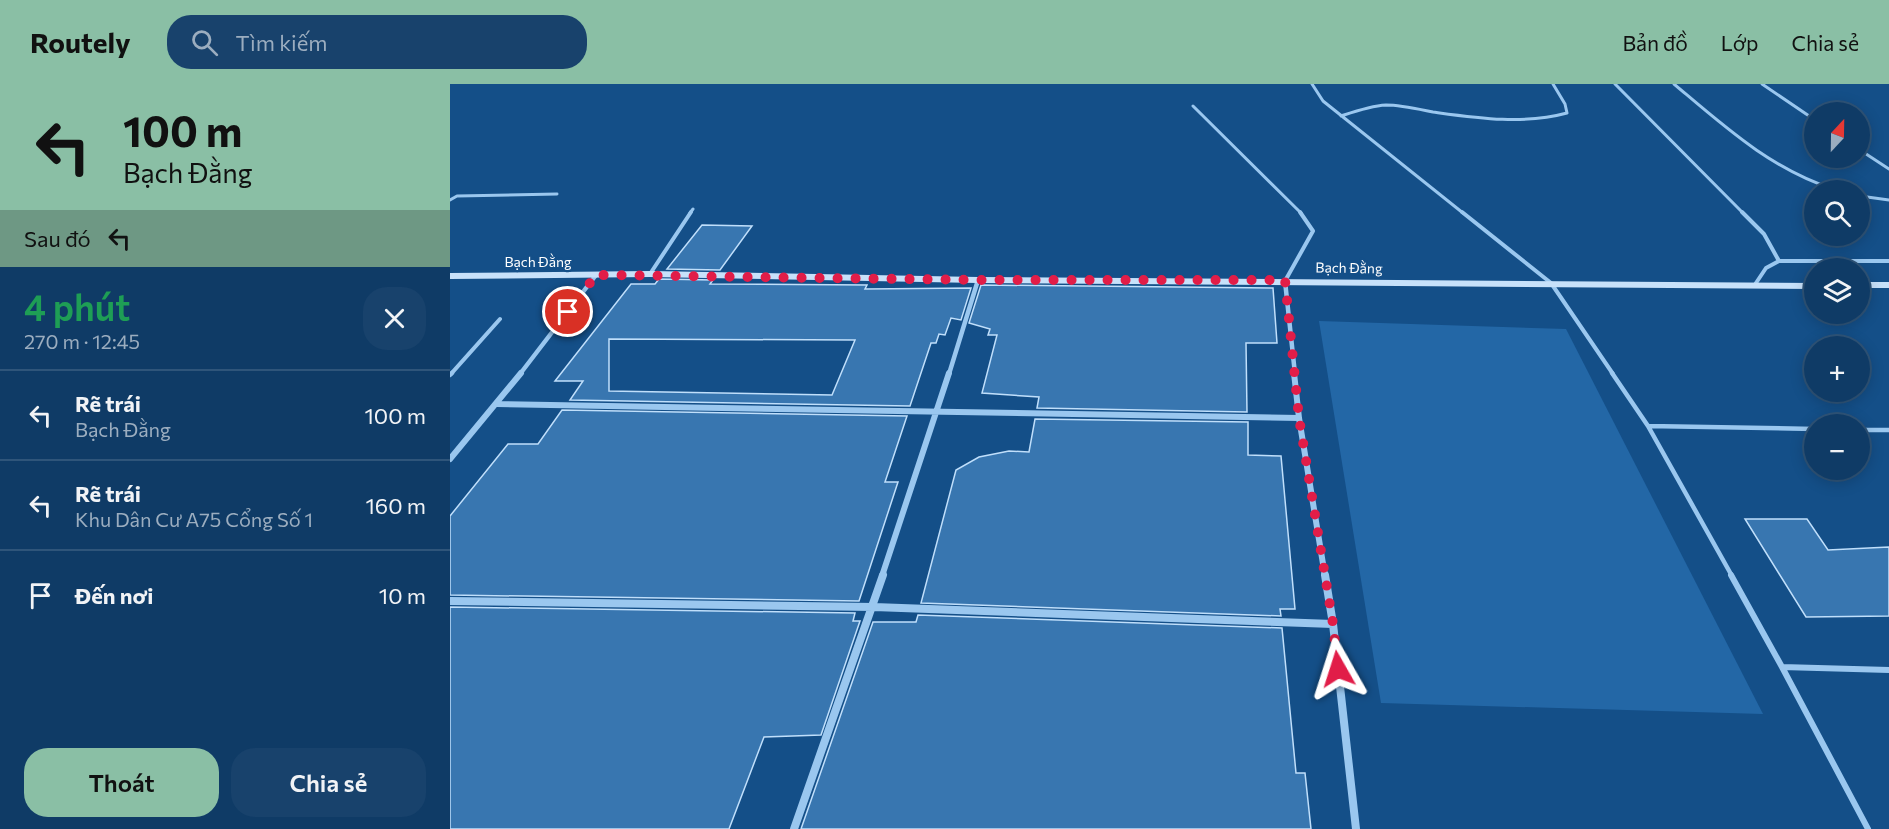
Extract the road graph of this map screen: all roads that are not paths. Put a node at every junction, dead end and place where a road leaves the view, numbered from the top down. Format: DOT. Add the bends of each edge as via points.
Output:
graph roads {
  1 [pos="1312,84"];
  2 [pos="1553,84"];
  3 [pos="1615,84"];
  4 [pos="1674,84"];
  5 [pos="1762,84"];
  6 [pos="1193,106"];
  7 [pos="1804,113"];
  8 [pos="1341,116"];
  9 [pos="1870,157"];
  10 [pos="1889,169"];
  11 [pos="1804,180"];
  12 [pos="557,194"];
  13 [pos="1870,197"];
  14 [pos="450,200"];
  15 [pos="1889,200"];
  16 [pos="693,209"];
  17 [pos="1779,261"];
  18 [pos="1889,261"];
  19 [pos="650,274"];
  20 [pos="596,275"];
  21 [pos="450,276"];
  22 [pos="978,280"];
  23 [pos="1285,280"];
  24 [pos="1551,283"];
  25 [pos="1870,285"];
  26 [pos="1889,285"];
  27 [pos="1754,286"];
  28 [pos="1804,286"];
  29 [pos="500,319"];
  30 [pos="450,375"];
  31 [pos="497,404"];
  32 [pos="938,412"];
  33 [pos="1299,418"];
  34 [pos="1648,426"];
  35 [pos="1804,429"];
  36 [pos="1870,430"];
  37 [pos="1889,430"];
  38 [pos="450,459"];
  39 [pos="450,601"];
  40 [pos="874,607"];
  41 [pos="1333,624"];
  42 [pos="1782,667"];
  43 [pos="1889,670"];
  44 [pos="794,829"];
  45 [pos="1356,829"];
  46 [pos="1868,829"];
  1 -- 8 [label="lane" via="1323,101"];
  2 -- 8 [label="lane" via="1567,113 1555,118 1523,120 1389,105"];
  3 -- 17 [label="lane" via="1744,212 1764,234"];
  4 -- 11 [label="lane" via="1776,167"];
  5 -- 7 [label="lane"];
  6 -- 23 [label="lane" via="1304,216 1313,231"];
  8 -- 24 [label="lane"];
  9 -- 10 [label="lane"];
  12 -- 14 [label="lane" via="457,196"];
  13 -- 15 [label="lane"];
  16 -- 19 [label="lane"];
  17 -- 18 [label="lane"];
  17 -- 27 [label="lane" via="1766,268"];
  19 -- 20 [label="street, Bạch Đằng"];
  19 -- 22 [label="street, Bạch Đằng"];
  20 -- 21 [label="street, Bạch Đằng"];
  20 -- 31 [label="street"];
  22 -- 23 [label="street, Bạch Đằng"];
  22 -- 32 [label="street"];
  23 -- 24 [label="street, Bạch Đằng"];
  23 -- 33 [label="street"];
  24 -- 27 [label="street, Bạch Đằng"];
  24 -- 34 [label="lane"];
  25 -- 26 [label="street"];
  27 -- 28 [label="street, Bạch Đằng"];
  29 -- 30 [label="lane"];
  31 -- 32 [label="street"];
  31 -- 38 [label="street"];
  32 -- 33 [label="street"];
  32 -- 40 [label="street"];
  33 -- 41 [label="street"];
  34 -- 35 [label="lane"];
  34 -- 42 [label="lane"];
  36 -- 37 [label="lane"];
  39 -- 40 [label="street"];
  40 -- 41 [label="street"];
  40 -- 44 [label="street"];
  41 -- 45 [label="street"];
  42 -- 43 [label="lane"];
  42 -- 46 [label="lane"];
}
